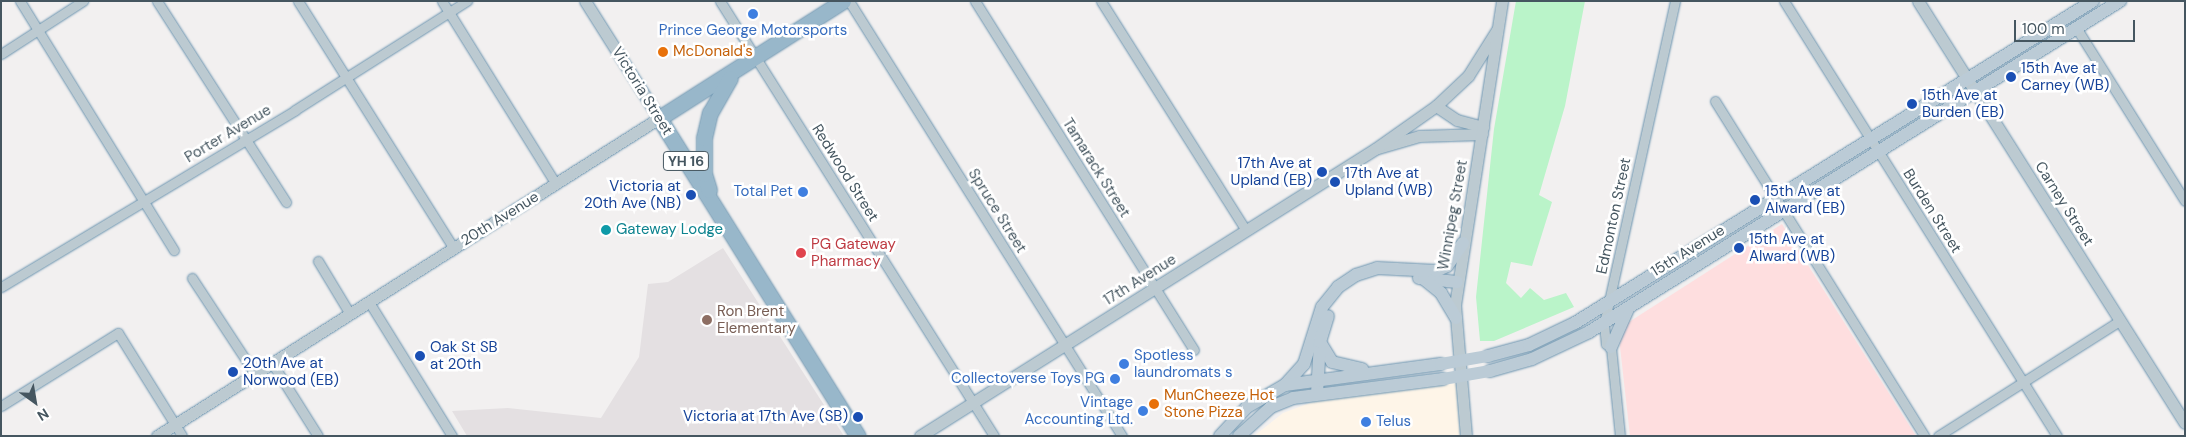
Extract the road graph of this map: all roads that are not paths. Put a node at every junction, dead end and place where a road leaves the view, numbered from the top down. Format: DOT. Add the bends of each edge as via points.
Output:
graph roads {
  1 [pos="20,1"];
  2 [pos="83,1"];
  3 [pos="157,1"];
  4 [pos="298,1"];
  5 [pos="442,1"];
  6 [pos="466,1"];
  7 [pos="585,1"];
  8 [pos="720,1"];
  9 [pos="843,1"];
  10 [pos="849,1"];
  11 [pos="975,1"];
  12 [pos="1101,1"];
  13 [pos="1502,1"];
  14 [pos="1675,1"];
  15 [pos="1784,1"];
  16 [pos="1918,1"];
  17 [pos="2093,1"];
  18 [pos="2120,1"];
  19 [pos="449,12"];
  20 [pos="38,29"];
  21 [pos="2076,29"];
  22 [pos="1498,30"];
  23 [pos="2,52"];
  24 [pos="755,57"];
  25 [pos="737,69"];
  26 [pos="346,77"];
  27 [pos="1967,80"];
  28 [pos="1975,92"];
  29 [pos="1714,101"];
  30 [pos="1436,106"];
  31 [pos="659,118"];
  32 [pos="1483,130"];
  33 [pos="245,137"];
  34 [pos="1871,139"];
  35 [pos="1375,149"];
  36 [pos="1879,152"];
  37 [pos="556,184"];
  38 [pos="1776,199"];
  39 [pos="144,201"];
  40 [pos="2185,201"];
  41 [pos="286,202"];
  42 [pos="713,203"];
  43 [pos="1783,211"];
  44 [pos="1246,230"];
  45 [pos="1463,243"];
  46 [pos="454,249"];
  47 [pos="174,250"];
  48 [pos="318,261"];
  49 [pos="192,278"];
  50 [pos="1424,279"];
  51 [pos="1457,282"];
  52 [pos="1,287"];
  53 [pos="1155,289"];
  54 [pos="369,302"];
  55 [pos="1609,303"];
  56 [pos="1629,307"];
  57 [pos="350,314"];
  58 [pos="1456,318"];
  59 [pos="2119,321"];
  60 [pos="1604,324"];
  61 [pos="1320,342"];
  62 [pos="1065,344"];
  63 [pos="1611,347"];
  64 [pos="1194,350"];
  65 [pos="272,363"];
  66 [pos="1385,371"];
  67 [pos="255,374"];
  68 [pos="1317,379"];
  69 [pos="2023,383"];
  70 [pos="1285,385"];
  71 [pos="1316,394"];
  72 [pos="973,403"];
  73 [pos="1,406"];
  74 [pos="2185,423"];
  75 [pos="174,424"];
  76 [pos="157,436"];
  77 [pos="182,436"];
  78 [pos="318,436"];
  79 [pos="452,436"];
  80 [pos="858,436"];
  81 [pos="920,436"];
  82 [pos="994,436"];
  83 [pos="1122,436"];
  84 [pos="1220,436"];
  85 [pos="1239,436"];
  86 [pos="1466,436"];
  87 [pos="1620,436"];
  88 [pos="1924,436"];
  89 [pos="1938,436"];
  90 [pos="2057,436"];
  1 -- 20 [label="street"];
  2 -- 20 [label="street"];
  3 -- 33 [label="street"];
  4 -- 26 [label="street"];
  5 -- 19 [label="street"];
  6 -- 19 [label="street, Porter Avenue"];
  7 -- 31 [label="street, Victoria Street"];
  8 -- 24 [label="street, Redwood Street"];
  9 -- 24 [label="highway, 20th Avenue"];
  10 -- 62 [label="street, Spruce Street"];
  11 -- 53 [label="street, Tamarack Street"];
  12 -- 44 [label="street"];
  13 -- 22 [label="street, Winnipeg Street"];
  14 -- 55 [label="street, Edmonton Street"];
  15 -- 34 [label="street, Burden Street"];
  16 -- 27 [label="street, Carney Street"];
  17 -- 27 [label="main road, 15th Avenue"];
  18 -- 21 [label="main road, 15th Avenue"];
  19 -- 26 [label="street, Porter Avenue"];
  19 -- 37 [label="street"];
  20 -- 23 [label="street"];
  20 -- 39 [label="street"];
  21 -- 28 [label="main road, 15th Avenue"];
  21 -- 40 [label="street"];
  22 -- 30 [label="street, 17th Avenue" via="1468,76"];
  22 -- 32 [label="street, Winnipeg Street"];
  24 -- 25 [label="highway, 20th Avenue"];
  24 -- 72 [label="street, Redwood Street"];
  25 -- 31 [label="highway, 20th Avenue"];
  25 -- 42 [label="highway" via="720,91 704,138 704,174"];
  26 -- 33 [label="street, Porter Avenue"];
  26 -- 46 [label="street"];
  27 -- 28 [label="street, Carney Street"];
  27 -- 34 [label="main road, 15th Avenue"];
  28 -- 36 [label="main road, 15th Avenue"];
  28 -- 59 [label="street, Carney Street"];
  29 -- 38 [label="street"];
  30 -- 32 [label="street" via="1457,120"];
  30 -- 35 [label="street, 17th Avenue"];
  31 -- 37 [label="street, 20th Avenue"];
  31 -- 42 [label="highway, Victoria Street / YH 16"];
  32 -- 35 [label="street, 17th Avenue" via="1419,136"];
  32 -- 45 [label="street, Winnipeg Street"];
  33 -- 39 [label="street, Porter Avenue"];
  33 -- 41 [label="street"];
  34 -- 36 [label="street, Burden Street"];
  34 -- 38 [label="main road, 15th Avenue"];
  35 -- 44 [label="street, 17th Avenue"];
  36 -- 43 [label="main road, 15th Avenue"];
  36 -- 69 [label="street, Burden Street"];
  37 -- 46 [label="street, 20th Avenue"];
  38 -- 43 [label="street"];
  38 -- 55 [label="main road, 15th Avenue"];
  39 -- 47 [label="street"];
  39 -- 52 [label="street, Porter Avenue"];
  42 -- 80 [label="highway, Victoria Street / YH 16"];
  43 -- 56 [label="main road, 15th Avenue"];
  43 -- 88 [label="street"];
  44 -- 53 [label="street, 17th Avenue"];
  45 -- 51 [label="street, Winnipeg Street"];
  45 -- 70 [label="main road" via="1447,266 1436,271 1377,268 1356,275 1338,287 1322,308 1304,364"];
  46 -- 54 [label="street, 20th Avenue"];
  48 -- 57 [label="street"];
  49 -- 67 [label="street"];
  50 -- 51 [label="main road"];
  50 -- 58 [label="main road" via="1441,293"];
  50 -- 61 [label="main road" via="1392,275 1360,282 1344,293 1329,312"];
  51 -- 58 [label="street, Winnipeg Street"];
  53 -- 62 [label="street, 17th Avenue"];
  53 -- 64 [label="street, Tamarack Street"];
  54 -- 57 [label="street, 20th Avenue"];
  54 -- 79 [label="street"];
  55 -- 60 [label="street, Edmonton Street"];
  55 -- 66 [label="main road, 15th Avenue, bridge" via="1553,334 1488,356"];
  56 -- 60 [label="main road, 15th Avenue"];
  56 -- 63 [label="main road"];
  57 -- 65 [label="street, 20th Avenue"];
  58 -- 86 [label="street, Winnipeg Street"];
  59 -- 69 [label="street"];
  59 -- 74 [label="street, Carney Street"];
  60 -- 63 [label="street, Edmonton Street" via="1606,344"];
  60 -- 71 [label="main road, 15th Avenue, bridge" via="1558,348 1490,370"];
  61 -- 66 [label="main road" via="1327,356 1337,365"];
  61 -- 68 [label="main road"];
  62 -- 72 [label="street, 17th Avenue"];
  62 -- 83 [label="street, Spruce Street"];
  63 -- 87 [label="street, Edmonton Street"];
  65 -- 67 [label="street, 20th Avenue"];
  65 -- 78 [label="street"];
  66 -- 68 [label="main road, 15th Avenue"];
  67 -- 75 [label="street, 20th Avenue"];
  68 -- 70 [label="main road, 15th Avenue"];
  68 -- 71 [label="main road"];
  69 -- 89 [label="street"];
  69 -- 90 [label="street, Burden Street"];
  70 -- 84 [label="main road, 15th Avenue" via="1247,407"];
  71 -- 85 [label="main road, 15th Avenue" via="1293,398 1271,407"];
  72 -- 81 [label="street, 17th Avenue"];
  72 -- 82 [label="street, Redwood Street"];
  73 -- 75 [label="street" via="118,334"];
  75 -- 76 [label="street, 20th Avenue"];
  75 -- 77 [label="street"];
}
